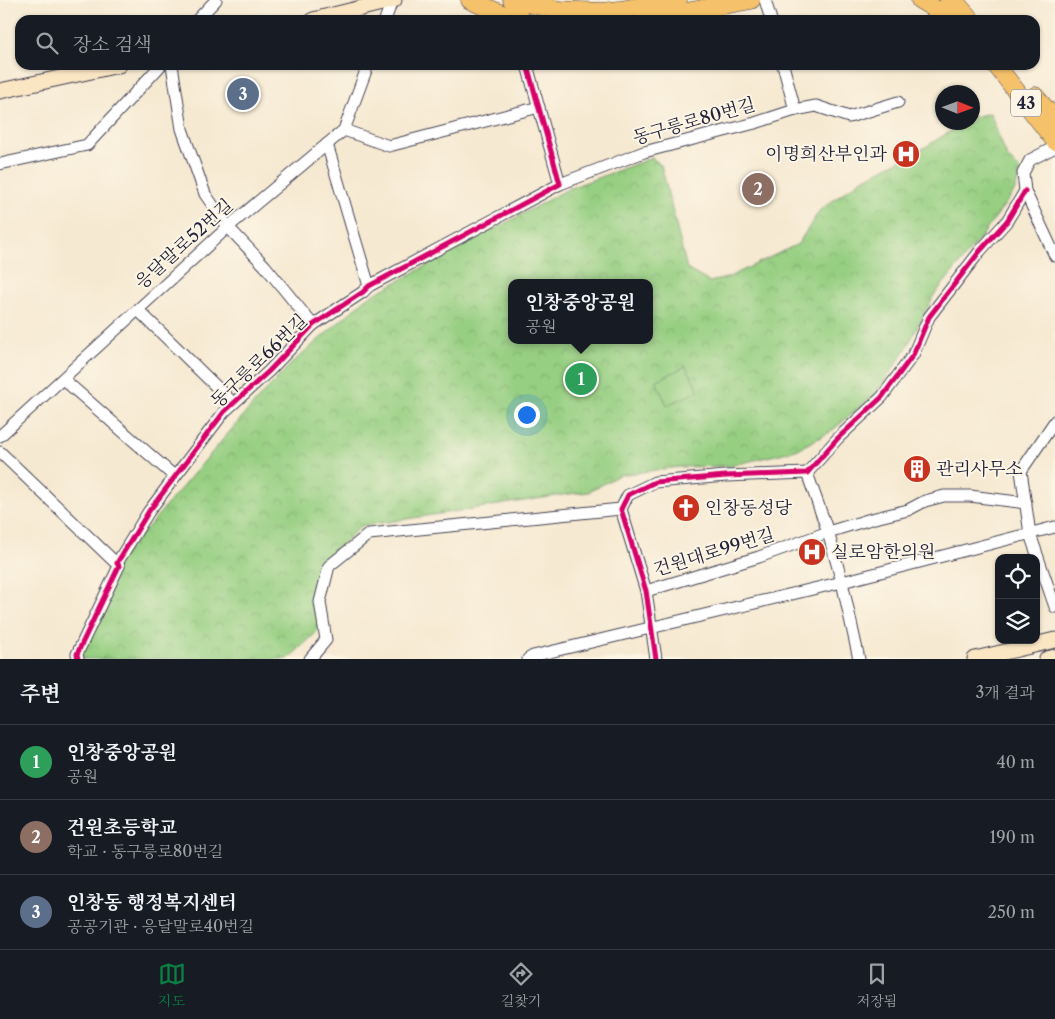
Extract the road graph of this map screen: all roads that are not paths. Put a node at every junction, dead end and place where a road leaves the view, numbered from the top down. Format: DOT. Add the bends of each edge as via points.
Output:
graph roads {
  1 [pos="216,0"];
  2 [pos="393,0"];
  3 [pos="470,0"];
  4 [pos="512,0"];
  5 [pos="678,0"];
  6 [pos="751,0"];
  7 [pos="765,0"];
  8 [pos="920,0"];
  9 [pos="949,0"];
  10 [pos="639,9"];
  11 [pos="528,11"];
  12 [pos="202,15"];
  13 [pos="333,15"];
  14 [pos="387,15"];
  15 [pos="770,15"];
  16 [pos="946,15"];
  17 [pos="967,15"];
  18 [pos="96,70"];
  19 [pos="156,70"];
  20 [pos="173,70"];
  21 [pos="366,70"];
  22 [pos="528,70"];
  23 [pos="784,70"];
  24 [pos="1000,70"];
  25 [pos="1014,70"];
  26 [pos="0,91"];
  27 [pos="898,102"];
  28 [pos="539,107"];
  29 [pos="795,110"];
  30 [pos="1055,120"];
  31 [pos="344,130"];
  32 [pos="1055,141"];
  33 [pos="327,144"];
  34 [pos="1055,147"];
  35 [pos="0,164"];
  36 [pos="560,184"];
  37 [pos="1026,191"];
  38 [pos="228,227"];
  39 [pos="1055,256"];
  40 [pos="370,286"];
  41 [pos="138,310"];
  42 [pos="313,325"];
  43 [pos="63,378"];
  44 [pos="233,403"];
  45 [pos="1055,420"];
  46 [pos="0,436"];
  47 [pos="0,452"];
  48 [pos="807,473"];
  49 [pos="174,476"];
  50 [pos="1026,503"];
  51 [pos="621,509"];
  52 [pos="1055,527"];
  53 [pos="828,532"];
  54 [pos="1030,534"];
  55 [pos="119,566"];
  56 [pos="842,582"];
  57 [pos="646,591"];
  58 [pos="1055,607"];
  59 [pos="651,628"];
  60 [pos="1055,640"];
  61 [pos="1055,657"];
  62 [pos="78,659"];
  63 [pos="310,659"];
  64 [pos="528,659"];
  65 [pos="656,659"];
  66 [pos="858,659"];
  67 [pos="975,659"];
  68 [pos="1047,659"];
  1 -- 12 [label="street"];
  2 -- 13 [label="street"];
  2 -- 14 [label="street"];
  3 -- 11 [label="main road" via="504,15"];
  4 -- 11 [label="main road"];
  5 -- 10 [label="main road"];
  6 -- 10 [label="main road"];
  7 -- 15 [label="street"];
  8 -- 16 [label="main road"];
  9 -- 17 [label="main road"];
  10 -- 11 [label="main road"];
  18 -- 26 [label="street"];
  19 -- 35 [label="street" via="87,145"];
  20 -- 38 [label="street" via="182,129 205,194"];
  21 -- 31 [label="street"];
  22 -- 28 [label="street"];
  23 -- 29 [label="street"];
  24 -- 32 [label="main road, 43"];
  25 -- 30 [label="main road, 43"];
  27 -- 29 [label="street, 동구릉로80번길" via="849,117 816,106"];
  28 -- 31 [label="street" via="389,146"];
  28 -- 36 [label="street"];
  29 -- 36 [label="street, 동구릉로80번길" via="644,152"];
  31 -- 33 [label="street, 응달말로52번길"];
  33 -- 38 [label="street, 응달말로52번길"];
  33 -- 40 [label="street"];
  34 -- 37 [label="street" via="1030,160 1023,173"];
  36 -- 40 [label="street, 동구릉로66번길"];
  37 -- 39 [label="street"];
  37 -- 48 [label="street" via="1008,221 980,251 929,317 913,356 882,397 838,438"];
  38 -- 41 [label="street, 응달말로52번길"];
  38 -- 42 [label="street"];
  40 -- 42 [label="street, 동구릉로66번길"];
  41 -- 43 [label="street, 응달말로52번길"];
  41 -- 44 [label="street"];
  42 -- 44 [label="street, 동구릉로66번길"];
  43 -- 46 [label="street, 응달말로52번길"];
  43 -- 49 [label="street"];
  44 -- 49 [label="street, 동구릉로66번길"];
  45 -- 50 [label="street" via="1021,471"];
  47 -- 55 [label="street"];
  48 -- 51 [label="street" via="655,482 628,495"];
  48 -- 53 [label="street"];
  49 -- 55 [label="street, 동구릉로66번길" via="117,563"];
  50 -- 53 [label="street, 건원대로99번길" via="944,496 908,510"];
  50 -- 54 [label="street"];
  51 -- 57 [label="street"];
  51 -- 63 [label="street" via="369,534 328,566 320,602 326,640"];
  52 -- 54 [label="street"];
  53 -- 56 [label="street"];
  53 -- 57 [label="street, 건원대로99번길" via="759,557"];
  54 -- 56 [label="street"];
  54 -- 58 [label="street"];
  55 -- 62 [label="street, 동구릉로66번길" via="77,654"];
  56 -- 59 [label="street"];
  56 -- 66 [label="street"];
  57 -- 59 [label="street, 건원대로99번길"];
  59 -- 64 [label="street"];
  59 -- 65 [label="street, 건원대로99번길"];
  60 -- 67 [label="street"];
  61 -- 68 [label="street"];
}
